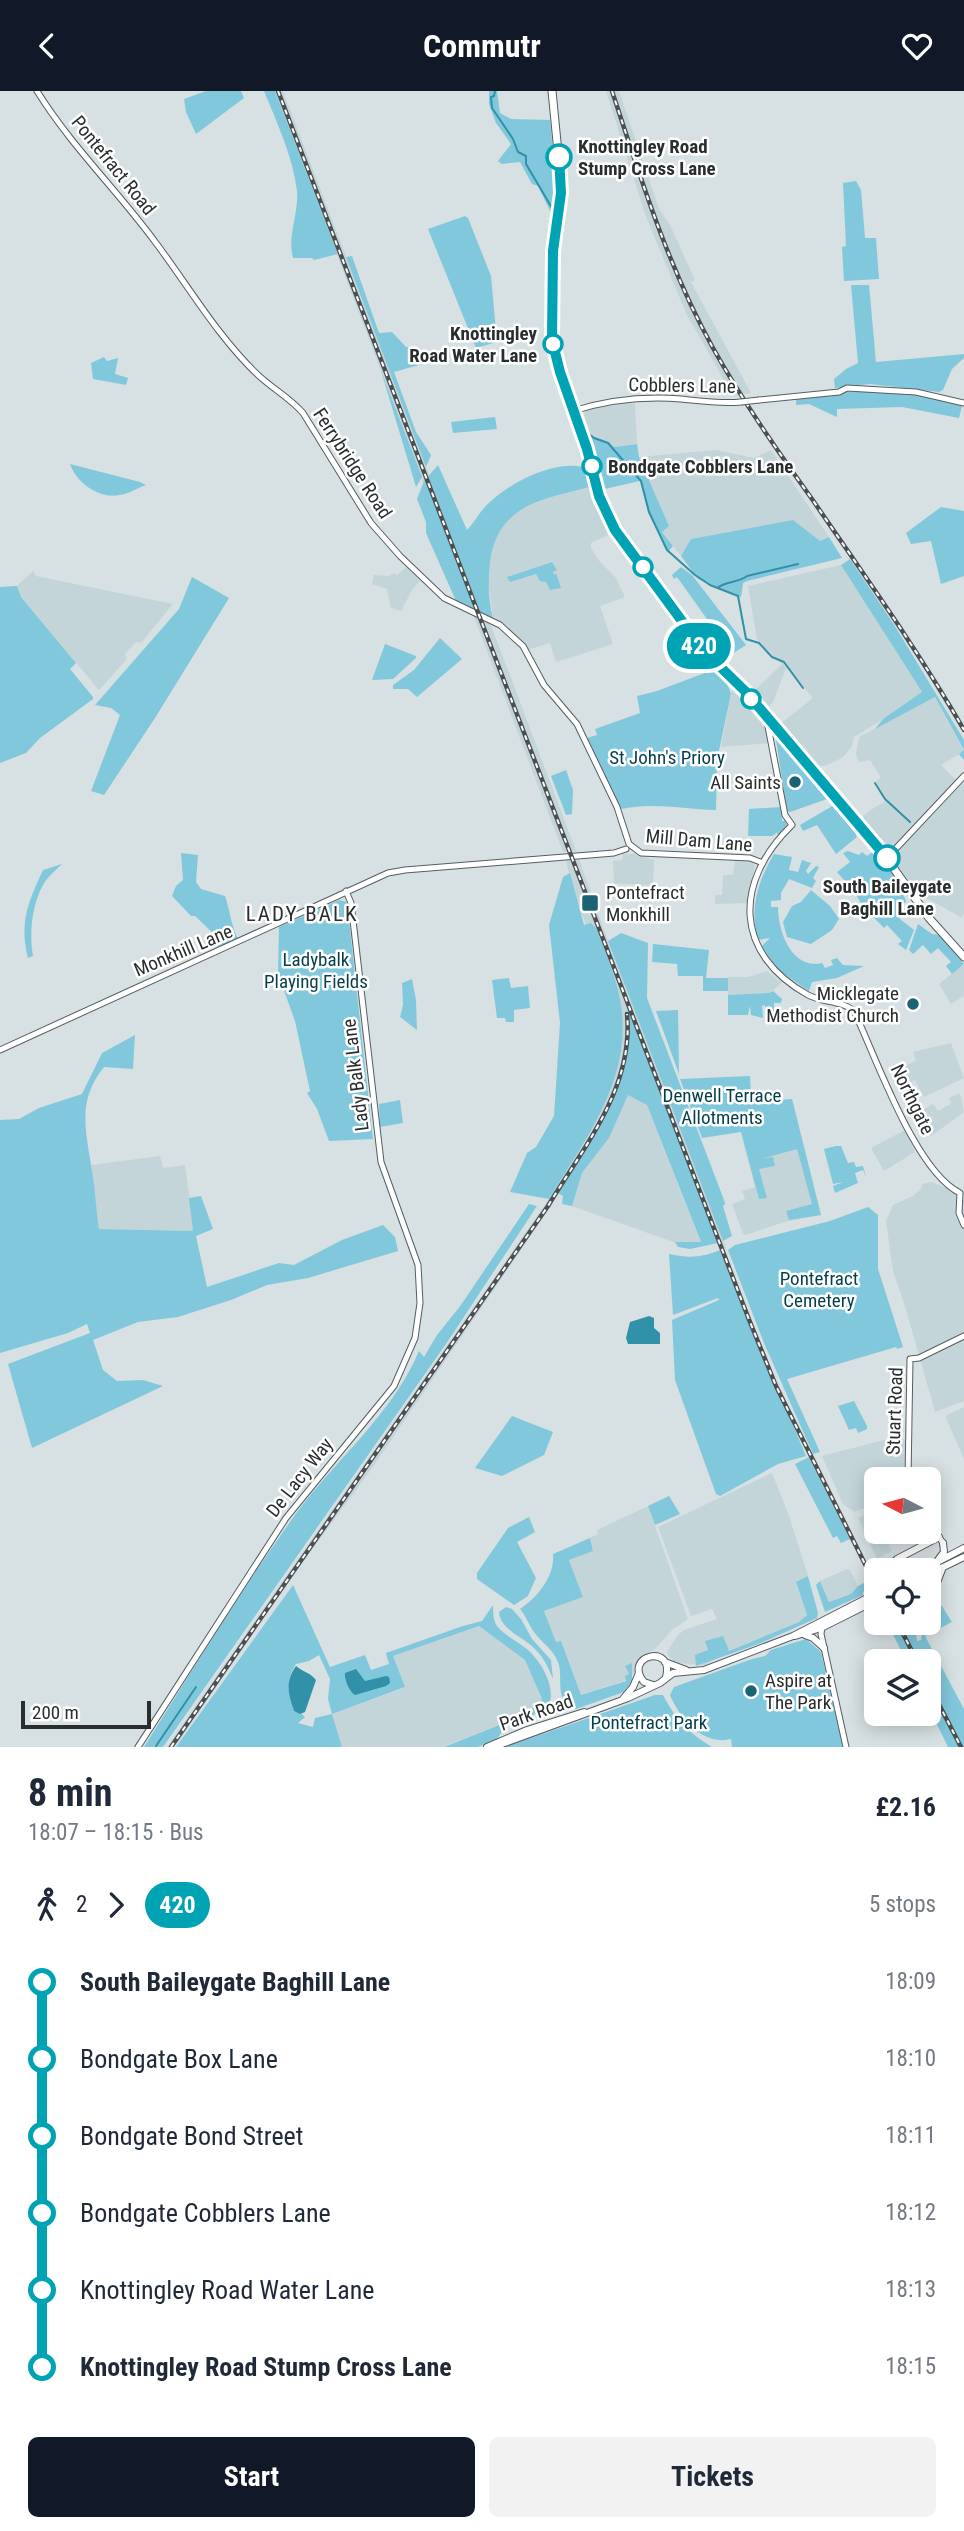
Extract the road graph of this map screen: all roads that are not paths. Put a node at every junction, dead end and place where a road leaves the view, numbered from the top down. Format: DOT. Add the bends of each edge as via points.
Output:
graph roads {
  1 [pos="37,91"];
  2 [pos="552,91"];
  3 [pos="167,259"];
  4 [pos="964,403"];
  5 [pos="577,410"];
  6 [pos="766,716"];
  7 [pos="777,730"];
  8 [pos="772,740"];
  9 [pos="964,776"];
  10 [pos="629,847"];
  11 [pos="887,858"];
  12 [pos="763,863"];
  13 [pos="346,891"];
  14 [pos="964,957"];
  15 [pos="0,1050"];
  16 [pos="399,1211"];
  17 [pos="964,1225"];
  18 [pos="964,1336"];
  19 [pos="908,1467"];
  20 [pos="942,1541"];
  21 [pos="932,1544"];
  22 [pos="963,1552"];
  23 [pos="899,1558"];
  24 [pos="941,1560"];
  25 [pos="943,1567"];
  26 [pos="941,1572"];
  27 [pos="864,1604"];
  28 [pos="827,1622"];
  29 [pos="821,1628"];
  30 [pos="803,1635"];
  31 [pos="793,1636"];
  32 [pos="824,1645"];
  33 [pos="665,1662"];
  34 [pos="691,1672"];
  35 [pos="639,1673"];
  36 [pos="666,1677"];
  37 [pos="654,1685"];
  38 [pos="623,1699"];
  39 [pos="597,1710"];
  40 [pos="509,1737"];
  41 [pos="517,1738"];
  42 [pos="138,1747"];
  43 [pos="487,1747"];
  44 [pos="494,1747"];
  45 [pos="846,1747"];
  1 -- 3 [label="street, Pontefract Road"];
  2 -- 5 [label="highway" via="561,183 553,251 552,340"];
  3 -- 10 [label="street, Ferrybridge Road" via="252,368 303,413 366,516 400,556 444,598 500,625 519,641 544,685 577,724 620,814"];
  4 -- 5 [label="street, Cobblers Lane, bridge" via="928,394 847,388 741,402 616,400"];
  5 -- 6 [label="highway" via="596,485 615,530 693,638"];
  6 -- 7 [label="highway"];
  6 -- 8 [label="street"];
  7 -- 8 [label="street"];
  7 -- 11 [label="highway"];
  8 -- 12 [label="street" via="785,815 792,825"];
  9 -- 11 [label="street"];
  10 -- 12 [label="street, Mill Dam Lane" via="641,853 750,858"];
  10 -- 13 [label="street, Monkhill Lane" via="614,853 399,870"];
  11 -- 14 [label="highway" via="927,916"];
  12 -- 17 [label="street, Northgate" via="750,919 764,958 780,977 808,995 851,1008 856,1014 920,1149 938,1176 960,1193"];
  13 -- 15 [label="street, Monkhill Lane"];
  13 -- 16 [label="street, Lady Balk Lane" via="380,1155"];
  16 -- 42 [label="street, De Lacy Way" via="415,1252 420,1296 415,1338 401,1373 286,1518"];
  18 -- 19 [label="street, Stuart Road" via="910,1359"];
  20 -- 22 [label="main road"];
  21 -- 23 [label="main road"];
  22 -- 24 [label="main road"];
  22 -- 25 [label="main road"];
  25 -- 26 [label="main road"];
  27 -- 28 [label="main road, Park Road"];
  28 -- 29 [label="main road, Park Road"];
  28 -- 31 [label="main road, Park Road"];
  28 -- 32 [label="street"];
  29 -- 30 [label="main road, Park Road"];
  29 -- 32 [label="street"];
  30 -- 31 [label="main road, Park Road"];
  30 -- 32 [label="main road"];
  31 -- 34 [label="main road, Park Road"];
  32 -- 45 [label="street"];
  33 -- 34 [label="main road"];
  33 -- 35 [label="main road" via="648,1657 640,1663"];
  33 -- 36 [label="main road"];
  34 -- 36 [label="main road, Park Road"];
  35 -- 37 [label="main road" via="644,1682"];
  35 -- 38 [label="main road"];
  36 -- 37 [label="main road, Park Road"];
  37 -- 38 [label="main road, Park Road"];
  38 -- 39 [label="main road, Park Road"];
  39 -- 40 [label="main road, Park Road"];
  39 -- 41 [label="main road, Park Road"];
  40 -- 41 [label="main road"];
  40 -- 43 [label="main road, Park Road"];
  41 -- 44 [label="main road, Park Road"];
}
